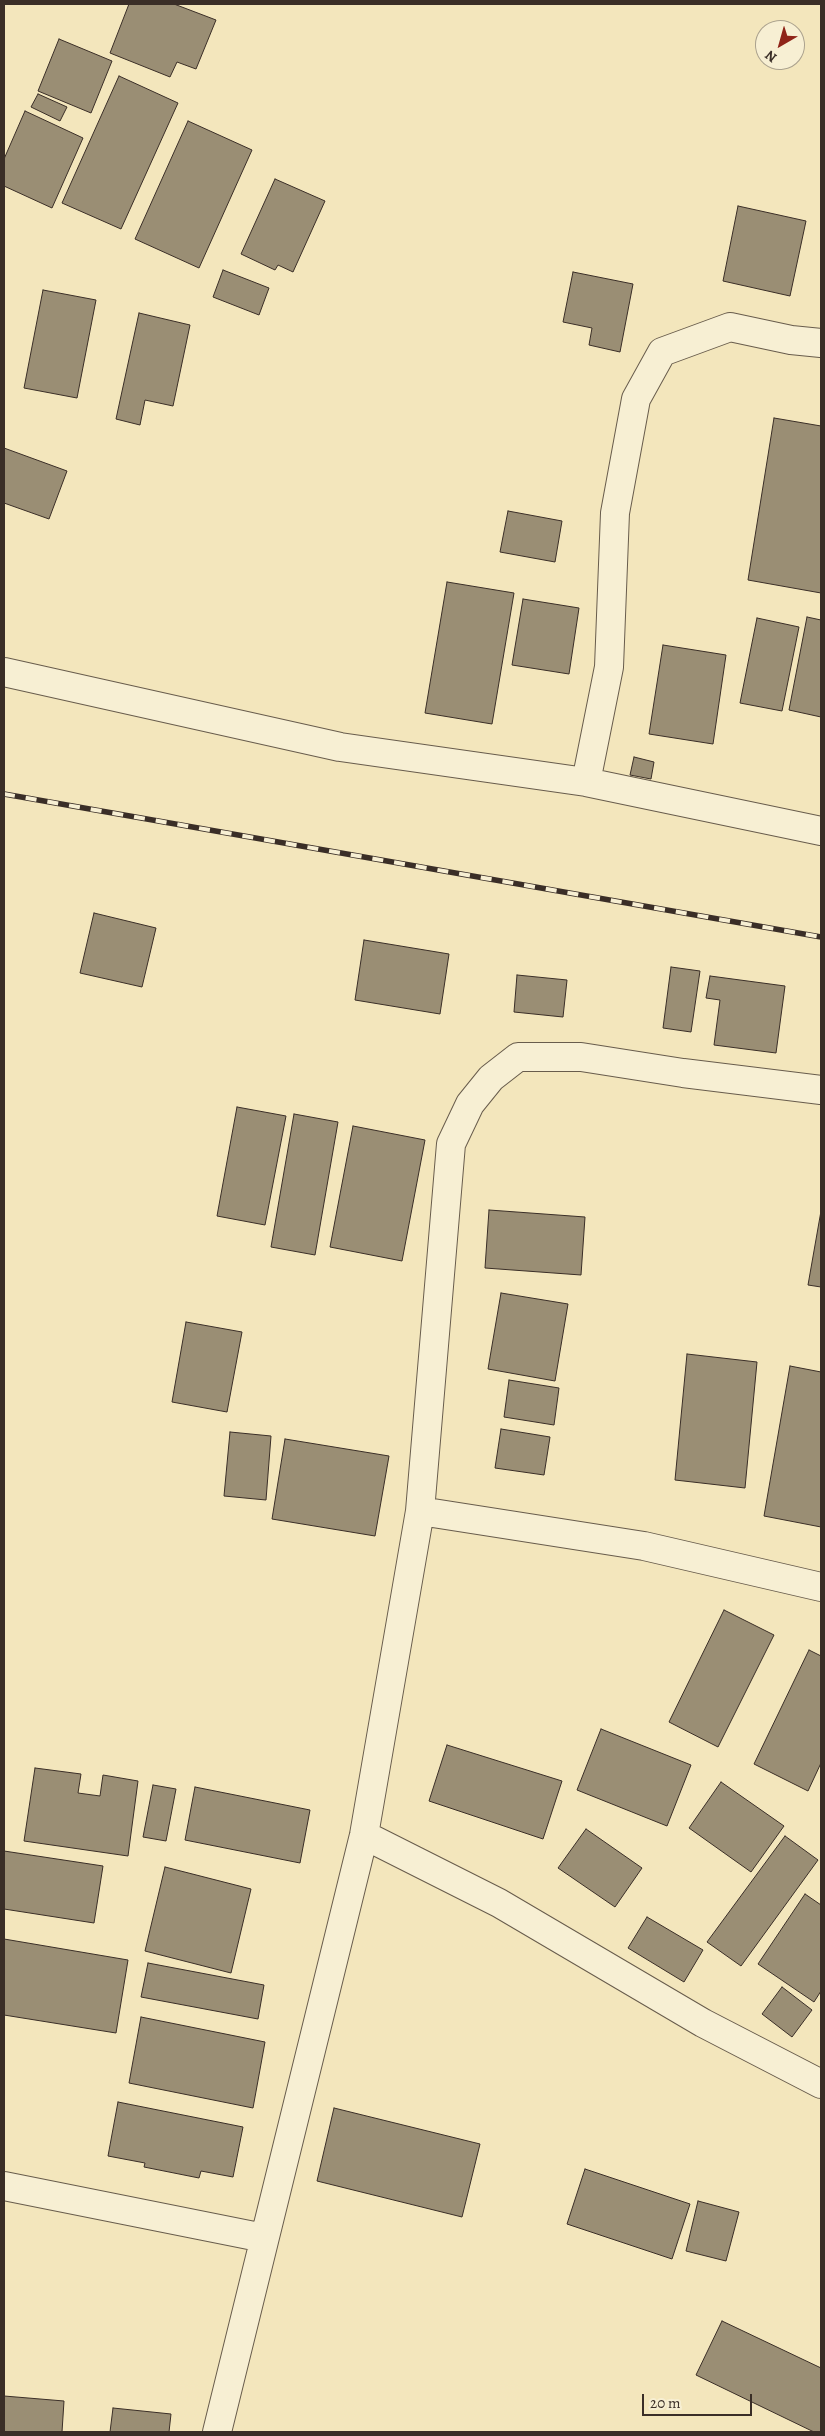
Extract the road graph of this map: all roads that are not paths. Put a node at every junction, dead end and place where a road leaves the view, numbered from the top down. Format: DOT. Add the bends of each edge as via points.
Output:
graph roads {
  1 [pos="821,344"];
  2 [pos="4,672"];
  3 [pos="586,782"];
  4 [pos="821,831"];
  5 [pos="821,1090"];
  6 [pos="420,1511"];
  7 [pos="821,1587"];
  8 [pos="364,1834"];
  9 [pos="821,2084"];
  10 [pos="4,2186"];
  11 [pos="264,2238"];
  12 [pos="217,2432"];
  1 -- 3 [label="street" via="730,328 662,352 636,399 616,513 609,667"];
  2 -- 3 [label="street" via="340,747"];
  3 -- 4 [label="street"];
  5 -- 6 [label="street" via="581,1057 518,1057 491,1078 470,1104 451,1144"];
  6 -- 7 [label="street" via="644,1546"];
  6 -- 8 [label="street"];
  8 -- 9 [label="street" via="499,1903 703,2023"];
  8 -- 11 [label="street"];
  10 -- 11 [label="street"];
  11 -- 12 [label="street"];
}
